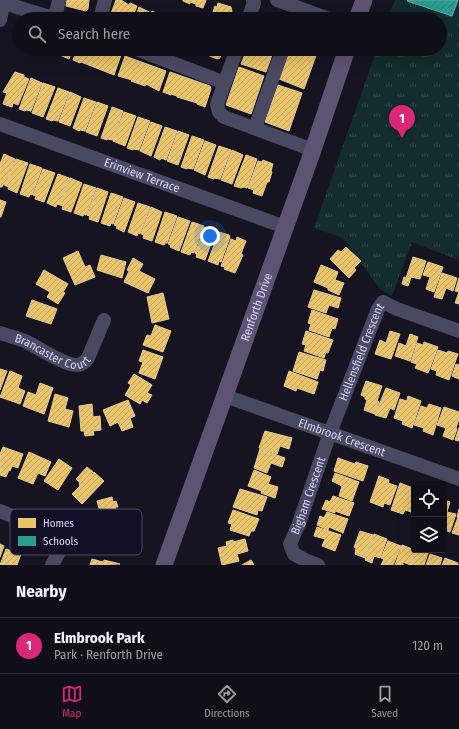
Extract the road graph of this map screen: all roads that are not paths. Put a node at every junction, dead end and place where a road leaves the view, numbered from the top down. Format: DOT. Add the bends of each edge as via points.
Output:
graph roads {
  1 [pos="59,0"];
  2 [pos="105,0"];
  3 [pos="253,0"];
  4 [pos="277,0"];
  5 [pos="364,0"];
  6 [pos="4,2"];
  7 [pos="34,12"];
  8 [pos="56,12"];
  9 [pos="102,12"];
  10 [pos="251,12"];
  11 [pos="310,12"];
  12 [pos="360,12"];
  13 [pos="0,20"];
  14 [pos="154,56"];
  15 [pos="235,56"];
  16 [pos="281,56"];
  17 [pos="344,56"];
  18 [pos="225,83"];
  19 [pos="0,124"];
  20 [pos="255,128"];
  21 [pos="313,150"];
  22 [pos="284,227"];
  23 [pos="104,320"];
  24 [pos="459,331"];
  25 [pos="0,333"];
  26 [pos="225,396"];
  27 [pos="330,433"];
  28 [pos="459,479"];
  29 [pos="0,511"];
  30 [pos="10,515"];
  31 [pos="57,555"];
  32 [pos="52,565"];
  33 [pos="164,565"];
  34 [pos="318,565"];
  1 -- 8 [label="street"];
  2 -- 9 [label="street"];
  3 -- 10 [label="street"];
  4 -- 11 [label="street"];
  5 -- 12 [label="main road"];
  6 -- 7 [label="street"];
  6 -- 13 [label="street"];
  14 -- 18 [label="street"];
  15 -- 18 [label="street"];
  16 -- 20 [label="street"];
  17 -- 21 [label="main road, Renforth Drive"];
  18 -- 20 [label="street" via="217,104 219,112 224,117"];
  19 -- 22 [label="street, Erinview Terrace"];
  20 -- 21 [label="street"];
  21 -- 22 [label="main road, Renforth Drive"];
  22 -- 26 [label="main road, Renforth Drive"];
  23 -- 25 [label="street, Brancaster Court" via="86,362 79,365"];
  24 -- 27 [label="street, Hellensfield Crescent" via="383,302 378,309"];
  26 -- 27 [label="street, Elmbrook Crescent"];
  26 -- 33 [label="main road, Renforth Drive"];
  27 -- 28 [label="street, Elmbrook Crescent"];
  27 -- 34 [label="street, Bigham Crescent" via="290,544 294,554"];
  29 -- 30 [label="street"];
  31 -- 32 [label="street"];
}
